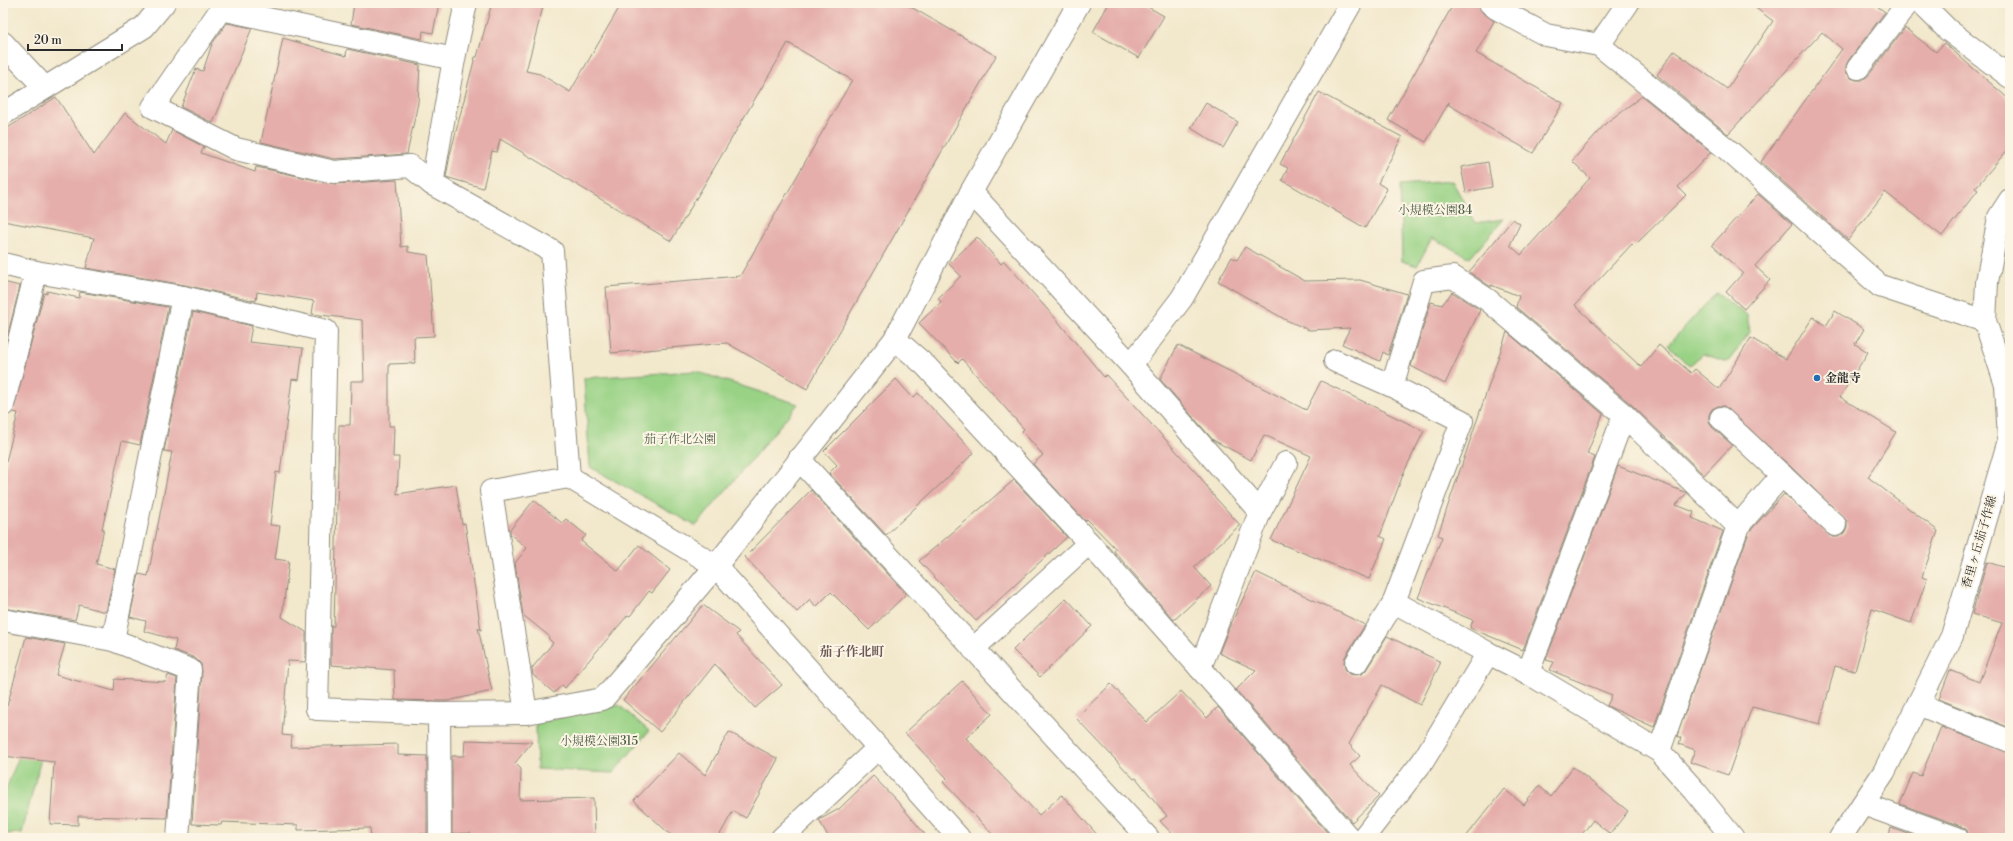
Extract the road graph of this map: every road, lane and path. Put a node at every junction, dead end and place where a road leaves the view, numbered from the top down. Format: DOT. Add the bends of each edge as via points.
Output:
graph roads {
  1 [pos="164,3"];
  2 [pos="466,3"];
  3 [pos="1079,3"];
  4 [pos="1352,3"];
  5 [pos="1490,3"];
  6 [pos="1628,3"];
  7 [pos="1908,3"];
  8 [pos="1921,3"];
  9 [pos="3,43"];
  10 [pos="1599,45"];
  11 [pos="454,59"];
  12 [pos="1858,68"];
  13 [pos="2010,78"];
  14 [pos="45,88"];
  15 [pos="3,114"];
  16 [pos="432,184"];
  17 [pos="971,192"];
  18 [pos="2010,200"];
  19 [pos="3,264"];
  20 [pos="36,272"];
  21 [pos="183,297"];
  22 [pos="1985,321"];
  23 [pos="895,339"];
  24 [pos="1335,361"];
  25 [pos="1131,366"];
  26 [pos="1392,386"];
  27 [pos="3,404"];
  28 [pos="1624,416"];
  29 [pos="1721,418"];
  30 [pos="2009,440"];
  31 [pos="798,459"];
  32 [pos="1286,463"];
  33 [pos="1782,475"];
  34 [pos="569,477"];
  35 [pos="1260,512"];
  36 [pos="1835,524"];
  37 [pos="1738,526"];
  38 [pos="1089,543"];
  39 [pos="716,566"];
  40 [pos="1394,602"];
  41 [pos="3,620"];
  42 [pos="113,640"];
  43 [pos="973,649"];
  44 [pos="1488,653"];
  45 [pos="1356,663"];
  46 [pos="1200,668"];
  47 [pos="1528,673"];
  48 [pos="1918,704"];
  49 [pos="526,713"];
  50 [pos="438,714"];
  51 [pos="2010,741"];
  52 [pos="877,749"];
  53 [pos="1659,751"];
  54 [pos="1862,804"];
  55 [pos="178,838"];
  56 [pos="440,838"];
  57 [pos="782,838"];
  58 [pos="959,838"];
  59 [pos="1148,838"];
  60 [pos="1349,838"];
  61 [pos="1363,838"];
  62 [pos="1733,838"];
  63 [pos="1840,838"];
  64 [pos="1957,838"];
  1 -- 14 [label="street" via="144,27"];
  2 -- 11 [label="street"];
  3 -- 17 [label="street"];
  4 -- 25 [label="street" via="1182,298"];
  5 -- 10 [label="street" via="1546,35"];
  6 -- 10 [label="street"];
  7 -- 12 [label="street"];
  8 -- 13 [label="street" via="1948,30"];
  9 -- 14 [label="street"];
  10 -- 22 [label="street" via="1728,150 1880,286"];
  11 -- 16 [label="street"];
  11 -- 16 [label="street" via="221,9 153,107 236,149 334,172 410,166"];
  14 -- 15 [label="street"];
  16 -- 34 [label="street" via="552,251"];
  17 -- 23 [label="street"];
  17 -- 25 [label="street"];
  18 -- 22 [label="street, 香里ヶ丘茄子作線" via="1999,217 1987,282"];
  19 -- 20 [label="street"];
  20 -- 21 [label="street"];
  20 -- 27 [label="street"];
  21 -- 42 [label="street"];
  21 -- 50 [label="street" via="326,332 317,709"];
  22 -- 30 [label="street, 香里ヶ丘茄子作線" via="2006,385"];
  23 -- 31 [label="street"];
  23 -- 38 [label="street" via="926,366"];
  24 -- 26 [label="street"];
  25 -- 35 [label="street"];
  26 -- 28 [label="street" via="1424,281 1452,277 1488,300"];
  26 -- 40 [label="street" via="1462,421"];
  28 -- 37 [label="street"];
  28 -- 47 [label="street"];
  29 -- 33 [label="street"];
  30 -- 48 [label="street, 香里ヶ丘茄子作線" via="1952,636"];
  31 -- 39 [label="street"];
  31 -- 43 [label="street"];
  32 -- 35 [label="street"];
  33 -- 36 [label="street"];
  33 -- 37 [label="street"];
  34 -- 39 [label="street"];
  34 -- 49 [label="street" via="491,491"];
  35 -- 46 [label="street"];
  37 -- 53 [label="street"];
  38 -- 43 [label="street"];
  38 -- 46 [label="street"];
  39 -- 49 [label="street" via="603,699"];
  39 -- 52 [label="street"];
  40 -- 44 [label="street"];
  40 -- 45 [label="street"];
  41 -- 42 [label="street"];
  42 -- 55 [label="street" via="190,670"];
  43 -- 59 [label="street"];
  44 -- 47 [label="street"];
  44 -- 61 [label="street" via="1423,761"];
  46 -- 60 [label="street"];
  47 -- 53 [label="street"];
  48 -- 51 [label="street"];
  48 -- 54 [label="street, 香里ヶ丘茄子作線" via="1884,772"];
  49 -- 50 [label="street"];
  50 -- 56 [label="street"];
  52 -- 57 [label="street"];
  52 -- 58 [label="street"];
  53 -- 62 [label="street"];
  54 -- 63 [label="street, 香里ヶ丘茄子作線"];
  54 -- 64 [label="street"];
}
